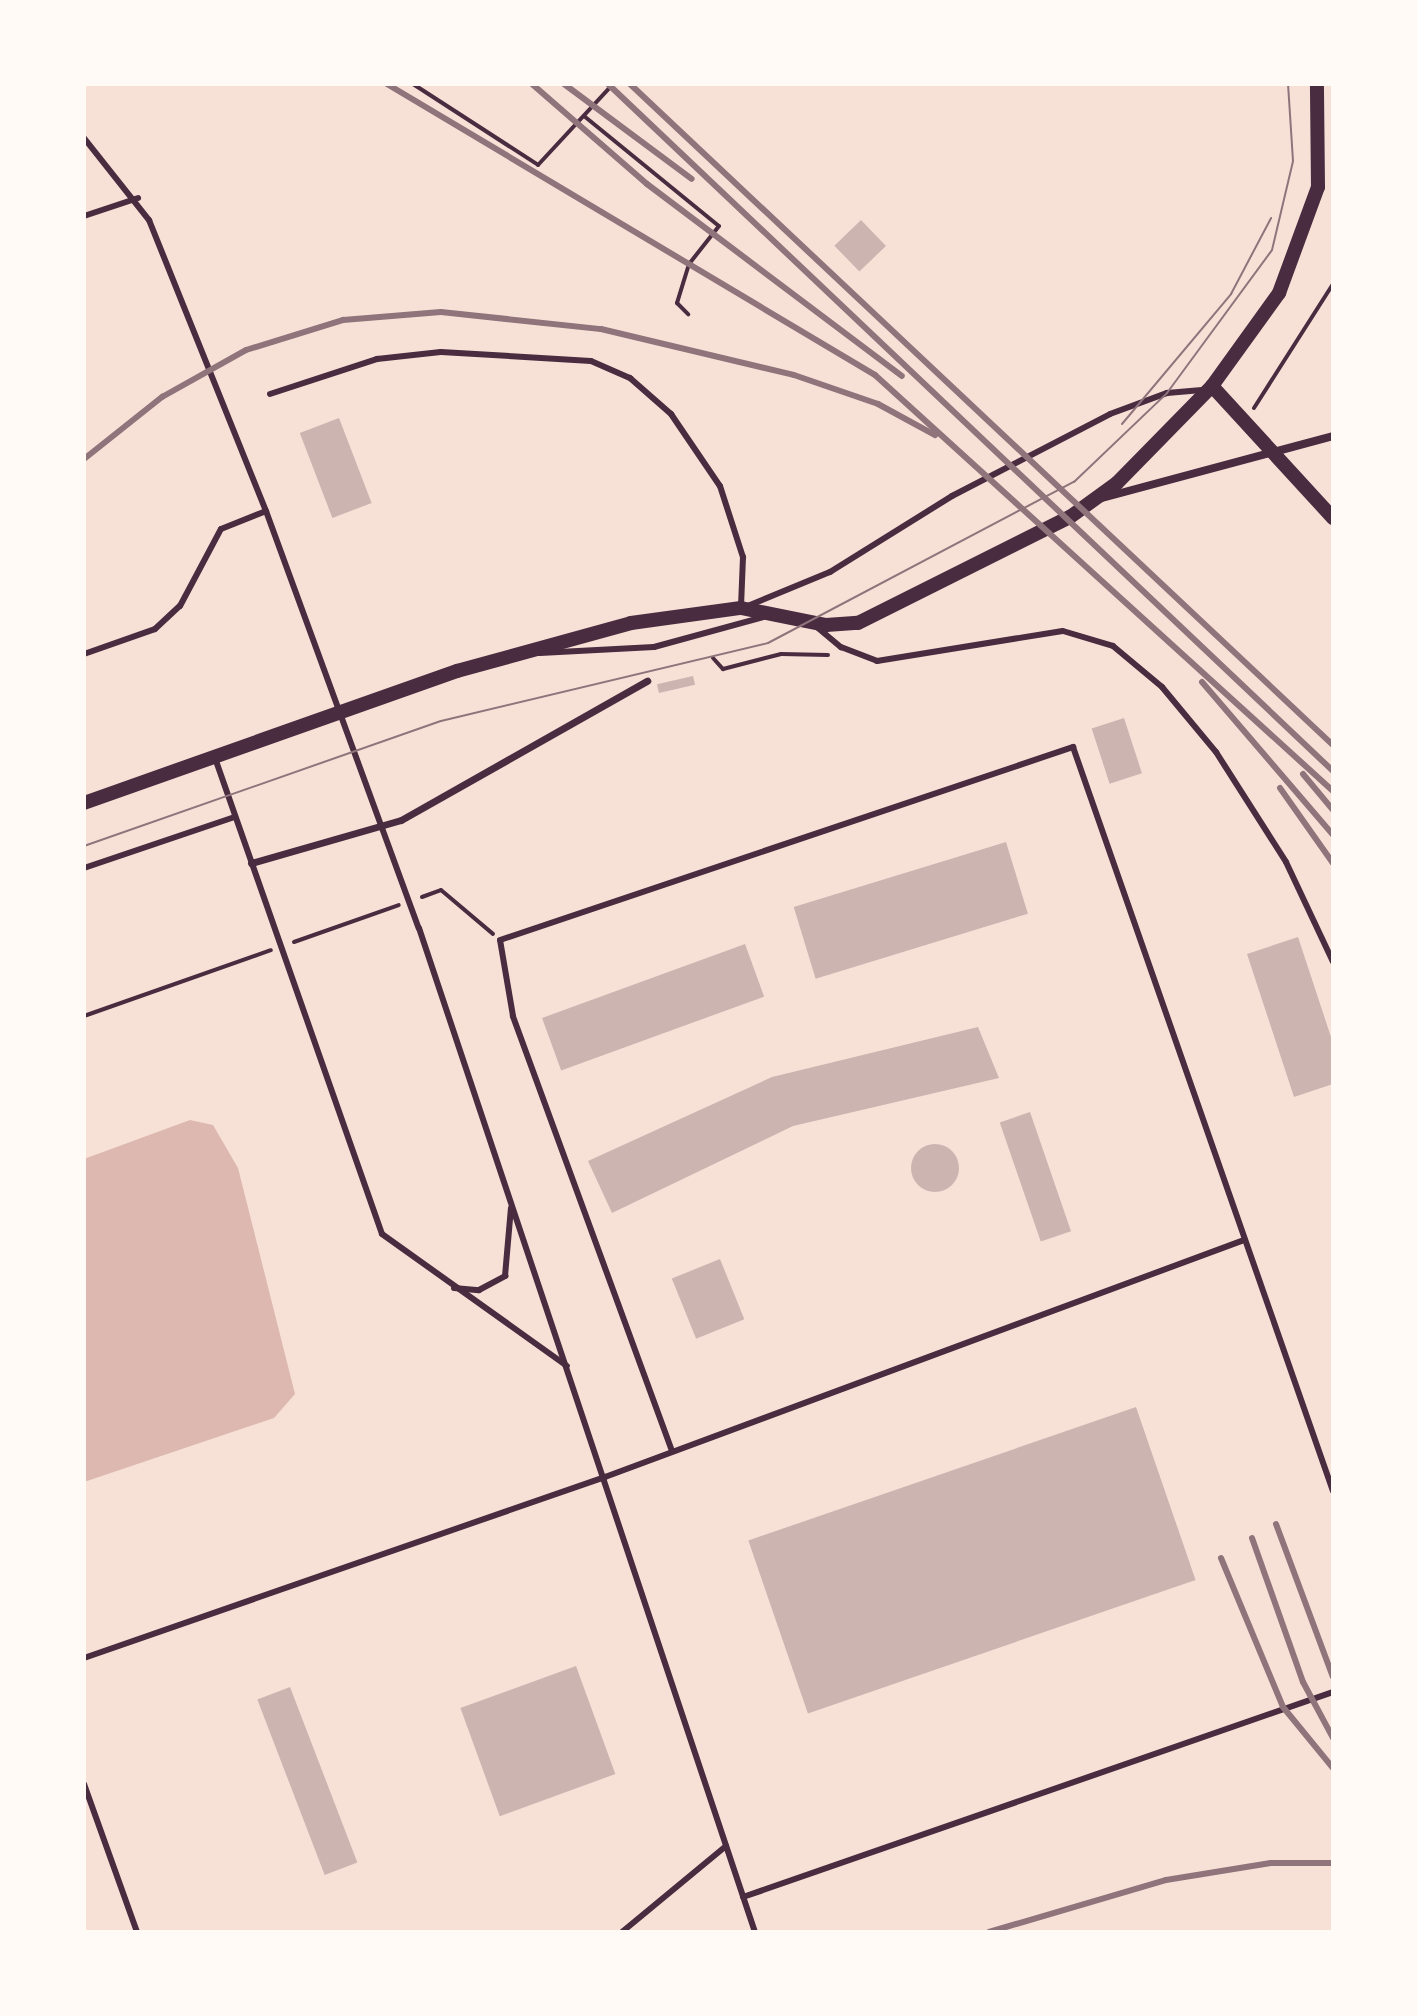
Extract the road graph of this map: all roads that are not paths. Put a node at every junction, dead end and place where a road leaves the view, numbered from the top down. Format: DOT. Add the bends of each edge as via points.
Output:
graph roads {
  1 [pos="1317,84"];
  2 [pos="84,138"];
  3 [pos="138,198"];
  4 [pos="84,216"];
  5 [pos="1210,388"];
  6 [pos="270,394"];
  7 [pos="1333,436"];
  8 [pos="1280,454"];
  9 [pos="1097,499"];
  10 [pos="266,511"];
  11 [pos="1333,518"];
  12 [pos="741,608"];
  13 [pos="773,612"];
  14 [pos="811,622"];
  15 [pos="521,651"];
  16 [pos="84,654"];
  17 [pos="647,681"];
  18 [pos="215,757"];
  19 [pos="84,803"];
  20 [pos="235,817"];
  21 [pos="251,863"];
  22 [pos="84,868"];
  23 [pos="1333,962"];
  24 [pos="511,1200"];
  25 [pos="1244,1240"];
  26 [pos="451,1287"];
  27 [pos="567,1366"];
  28 [pos="672,1451"];
  29 [pos="605,1477"];
  30 [pos="1333,1491"];
  31 [pos="84,1658"];
  32 [pos="1333,1692"];
  33 [pos="84,1784"];
  34 [pos="726,1846"];
  35 [pos="743,1897"];
  36 [pos="137,1932"];
  37 [pos="622,1932"];
  38 [pos="755,1932"];
  1 -- 5 [label="street" via="1322,154 1302,245 1279,293"];
  2 -- 3 [label="lane"];
  3 -- 4 [label="lane"];
  3 -- 10 [label="lane"];
  5 -- 8 [label="street"];
  5 -- 9 [label="street"];
  5 -- 12 [label="lane" via="1167,393 1110,414 952,496 830,572"];
  6 -- 12 [label="lane" via="377,359 441,352 591,361 630,378 671,414 720,486 743,557"];
  7 -- 8 [label="street"];
  8 -- 9 [label="street"];
  8 -- 11 [label="street"];
  9 -- 14 [label="street" via="875,616 843,625"];
  10 -- 16 [label="lane" via="221,529 180,606 155,629"];
  10 -- 24 [label="lane" via="419,928"];
  12 -- 13 [label="street"];
  12 -- 15 [label="street" via="631,623"];
  13 -- 14 [label="street"];
  13 -- 15 [label="lane" via="654,647"];
  14 -- 23 [label="lane" via="859,656 901,662 1063,631 1113,646 1162,687 1216,752 1286,862"];
  15 -- 18 [label="street"];
  17 -- 21 [label="street" via="401,820"];
  18 -- 19 [label="street"];
  18 -- 20 [label="lane"];
  20 -- 21 [label="lane"];
  20 -- 22 [label="lane"];
  21 -- 26 [label="lane" via="373,1217 395,1248"];
  24 -- 26 [label="lane" via="505,1276 479,1290"];
  24 -- 27 [label="lane"];
  25 -- 28 [label="lane"];
  25 -- 28 [label="lane" via="1073,747 500,940 513,1016"];
  25 -- 30 [label="lane"];
  26 -- 27 [label="lane"];
  27 -- 29 [label="lane"];
  28 -- 29 [label="lane"];
  29 -- 31 [label="lane"];
  29 -- 34 [label="lane"];
  32 -- 35 [label="lane"];
  33 -- 36 [label="lane"];
  34 -- 35 [label="lane"];
  34 -- 37 [label="lane"];
  35 -- 38 [label="lane"];
}
